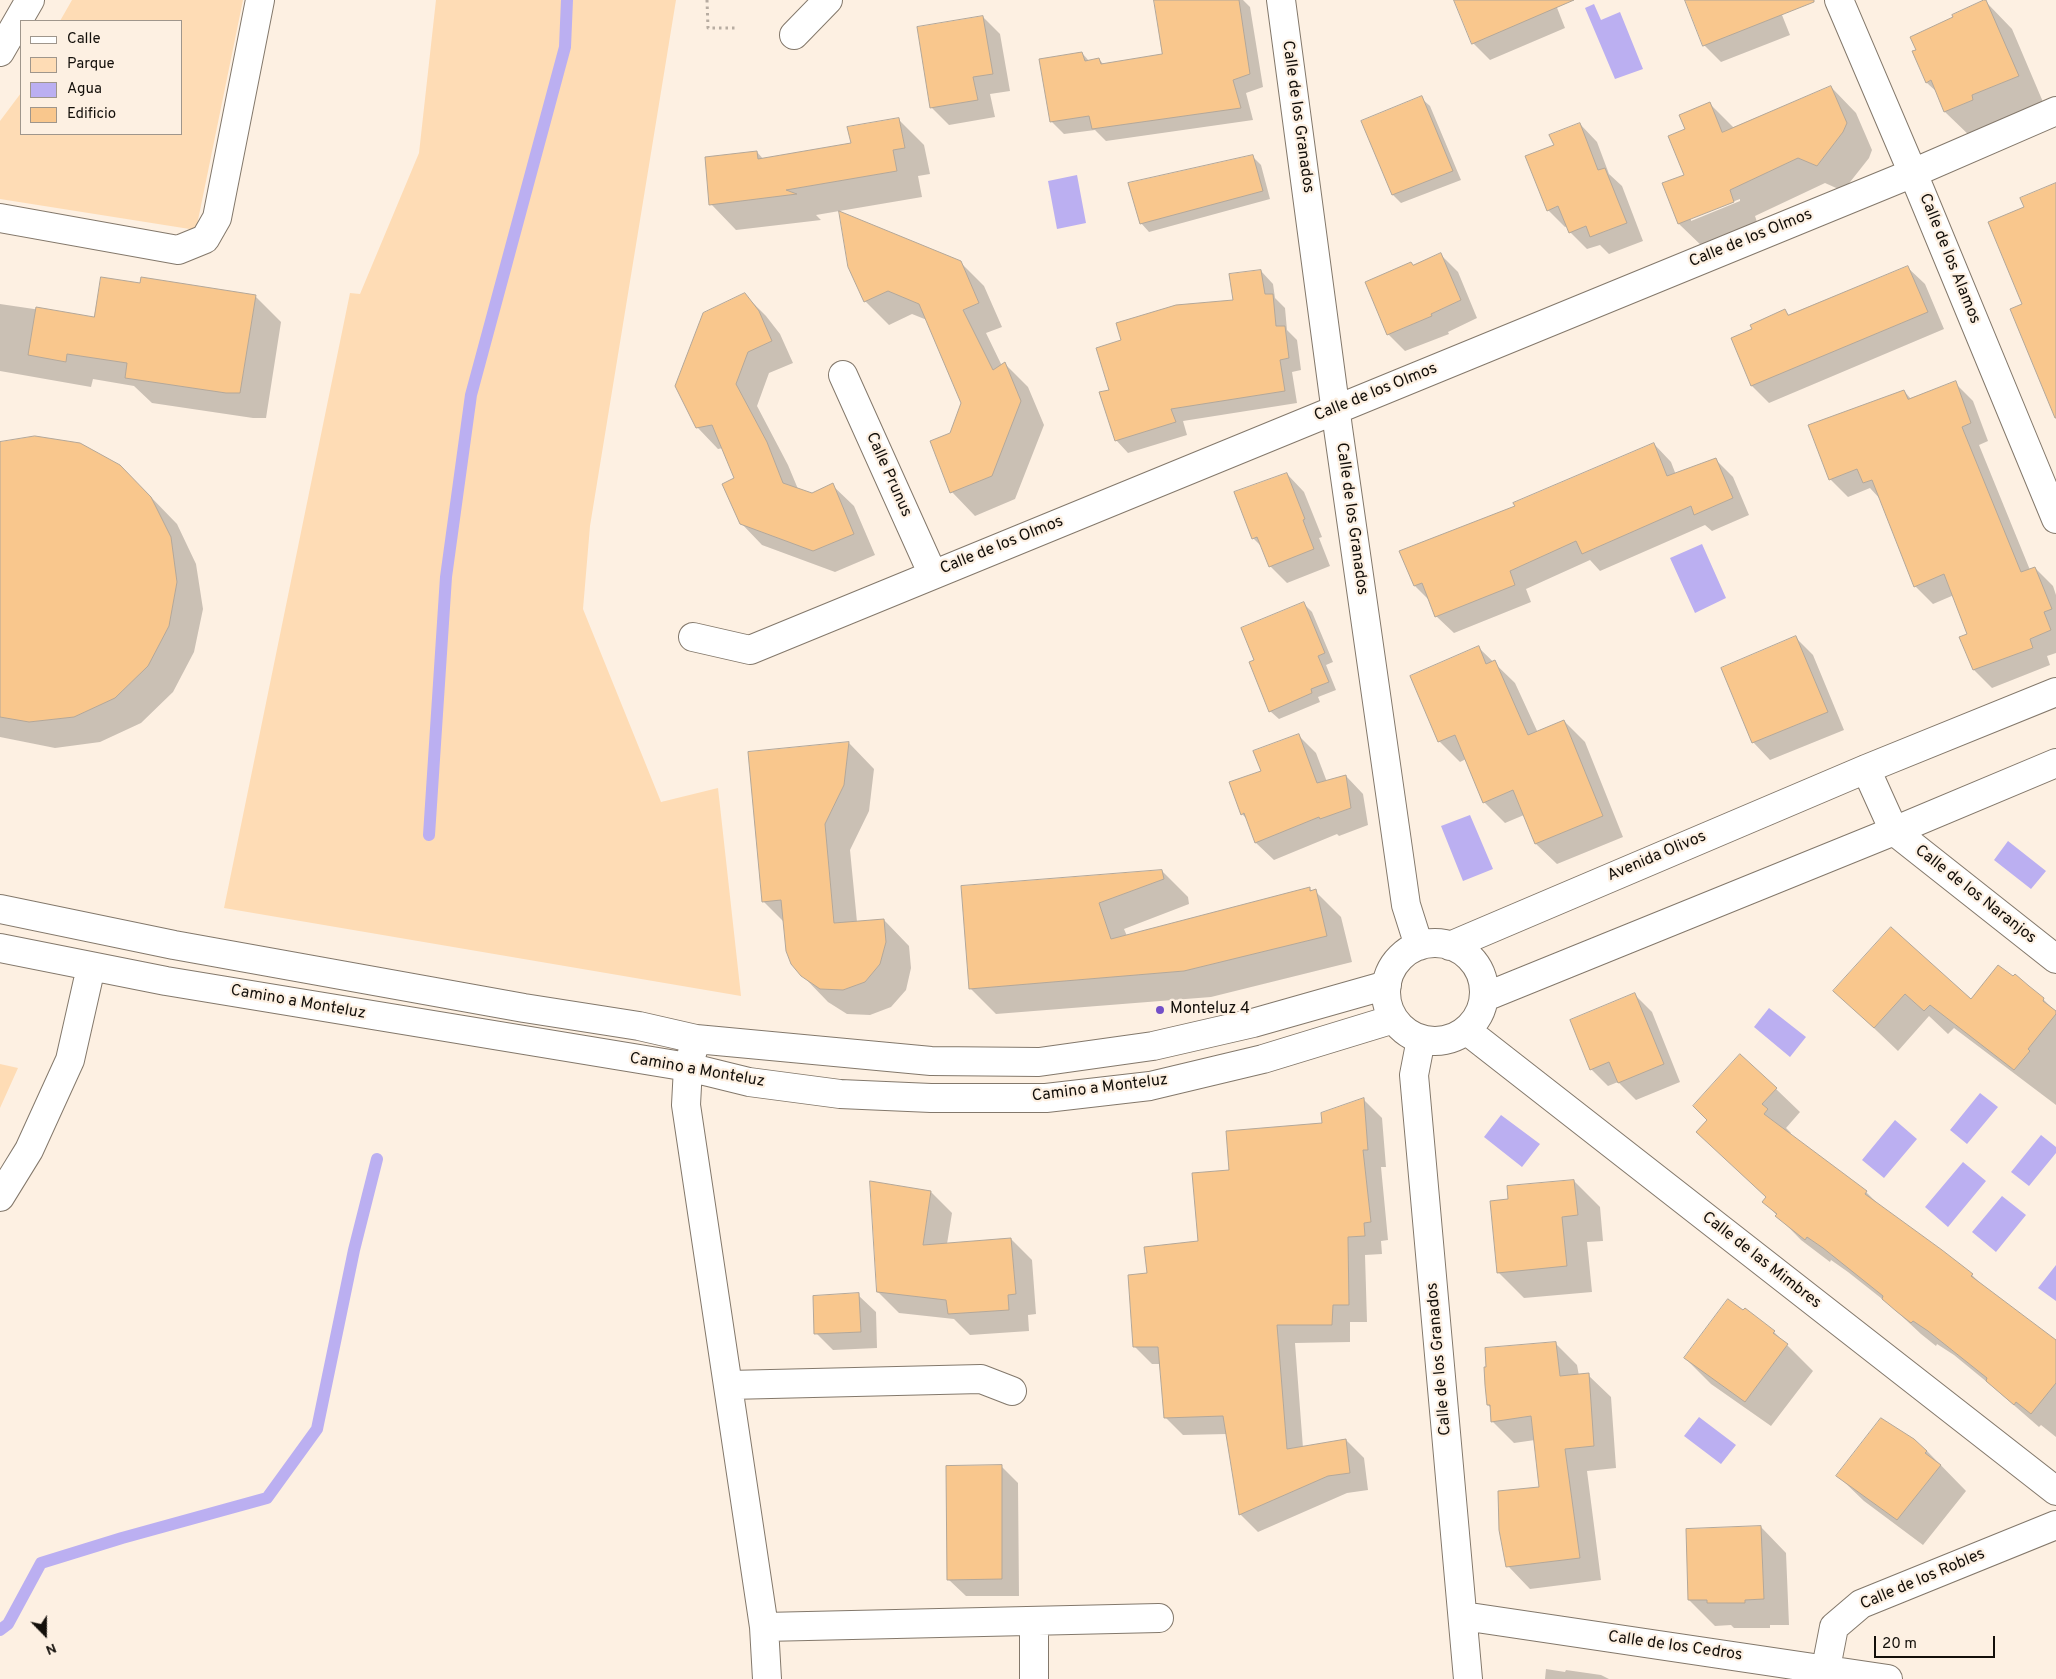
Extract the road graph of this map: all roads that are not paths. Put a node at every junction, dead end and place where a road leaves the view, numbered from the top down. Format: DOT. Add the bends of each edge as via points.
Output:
graph roads {
  1 [pos="30,0"];
  2 [pos="260,0"];
  3 [pos="828,0"];
  4 [pos="1281,0"];
  5 [pos="1839,0"];
  6 [pos="794,35"];
  7 [pos="0,52"];
  8 [pos="2056,111"];
  9 [pos="1912,173"];
  10 [pos="0,218"];
  11 [pos="843,375"];
  12 [pos="1335,410"];
  13 [pos="2056,519"];
  14 [pos="933,574"];
  15 [pos="693,638"];
  16 [pos="2056,692"];
  17 [pos="2056,763"];
  18 [pos="1866,769"];
  19 [pos="1894,832"];
  20 [pos="0,909"];
  21 [pos="1419,946"];
  22 [pos="1450,946"];
  23 [pos="0,948"];
  24 [pos="2056,959"];
  25 [pos="91,967"];
  26 [pos="1387,985"];
  27 [pos="1484,998"];
  28 [pos="1394,1020"];
  29 [pos="1466,1030"];
  30 [pos="696,1039"];
  31 [pos="1421,1039"];
  32 [pos="688,1067"];
  33 [pos="0,1196"];
  34 [pos="728,1385"];
  35 [pos="1012,1391"];
  36 [pos="2056,1491"];
  37 [pos="2056,1526"];
  38 [pos="1463,1616"];
  39 [pos="1159,1618"];
  40 [pos="1034,1621"];
  41 [pos="764,1627"];
  42 [pos="1826,1668"];
  43 [pos="767,1679"];
  44 [pos="1034,1679"];
  45 [pos="1468,1679"];
  46 [pos="1888,1679"];
  1 -- 7 [label="street"];
  2 -- 10 [label="street" via="217,218 205,239 178,250"];
  3 -- 6 [label="street"];
  4 -- 12 [label="street, Calle de los Granados"];
  5 -- 9 [label="street, Calle de los Alamos"];
  8 -- 9 [label="street, Calle de los Olmos"];
  9 -- 12 [label="street, Calle de los Olmos"];
  9 -- 13 [label="street, Calle de los Alamos"];
  11 -- 14 [label="street, Calle Prunus"];
  12 -- 14 [label="street, Calle de los Olmos"];
  12 -- 21 [label="street, Calle de los Granados" via="1406,904"];
  14 -- 15 [label="street, Calle de los Olmos" via="750,650"];
  16 -- 18 [label="street, Avenida Olivos"];
  17 -- 19 [label="street"];
  18 -- 19 [label="street"];
  18 -- 22 [label="street, Avenida Olivos"];
  19 -- 24 [label="street, Calle de los Naranjos"];
  19 -- 27 [label="street"];
  20 -- 30 [label="street, Camino a Monteluz" via="174,945 638,1026"];
  21 -- 22 [label="street"];
  21 -- 26 [label="street" via="1398,961"];
  22 -- 27 [label="street" via="1461,950 1478,968 1484,983"];
  23 -- 25 [label="street, Camino a Monteluz"];
  25 -- 32 [label="street, Camino a Monteluz"];
  25 -- 33 [label="street" via="70,1060 29,1150"];
  26 -- 28 [label="street" via="1389,1008"];
  26 -- 30 [label="street, Camino a Monteluz" via="1253,1023 1153,1046 1039,1062 931,1061"];
  27 -- 29 [label="street" via="1475,1021"];
  28 -- 31 [label="street" via="1406,1032"];
  28 -- 32 [label="street, Camino a Monteluz" via="1263,1059 1150,1086 1046,1098 840,1094 749,1082"];
  29 -- 31 [label="street" via="1454,1038"];
  29 -- 36 [label="street, Calle de las Mimbres"];
  30 -- 32 [label="street"];
  31 -- 38 [label="street, Calle de los Granados" via="1414,1074"];
  32 -- 34 [label="street" via="686,1105"];
  34 -- 35 [label="street" via="982,1379"];
  34 -- 41 [label="street"];
  37 -- 42 [label="street, Calle de los Robles" via="1861,1604 1834,1627"];
  38 -- 42 [label="street, Calle de los Cedros"];
  38 -- 45 [label="street, Calle de los Granados"];
  39 -- 40 [label="street"];
  40 -- 41 [label="street"];
  40 -- 44 [label="street"];
  41 -- 43 [label="street"];
  42 -- 46 [label="street, Calle de los Cedros"];
}
